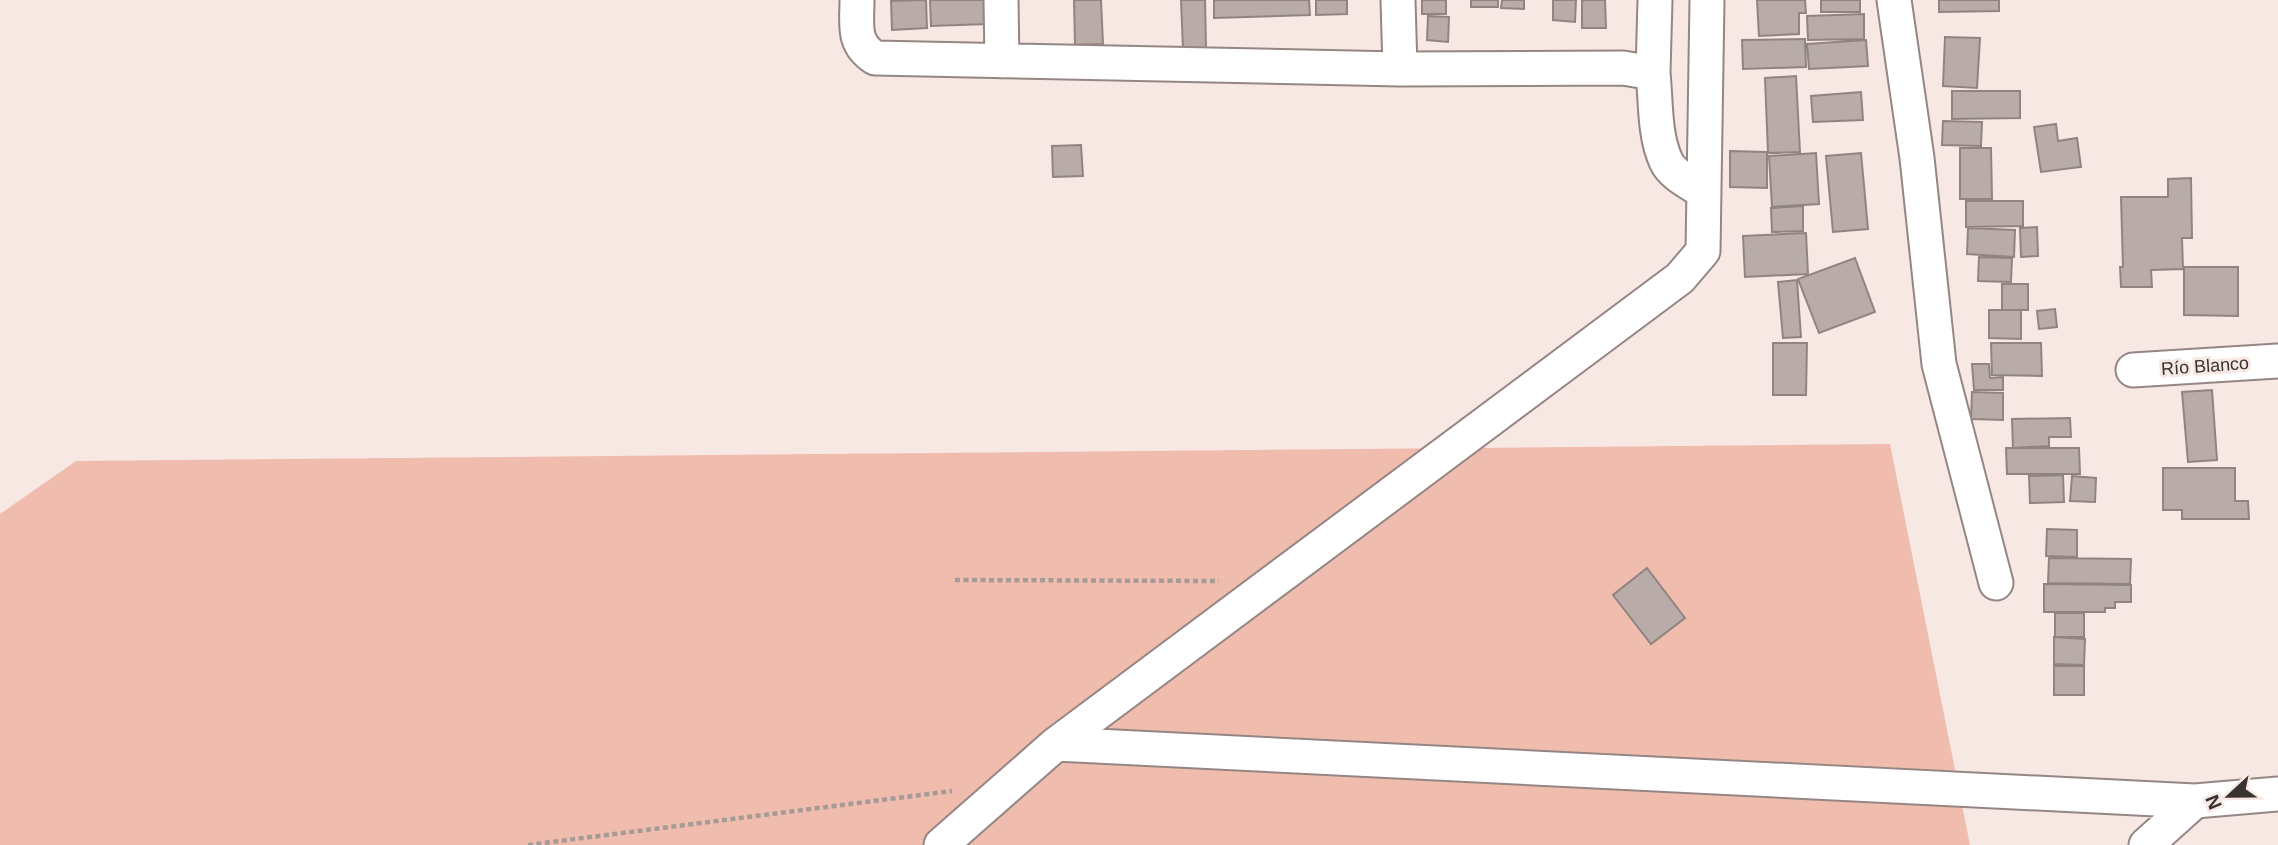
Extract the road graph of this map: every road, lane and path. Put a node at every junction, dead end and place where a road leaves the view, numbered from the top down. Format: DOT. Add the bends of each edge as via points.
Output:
graph roads {
  1 [pos="857,0"];
  2 [pos="1001,0"];
  3 [pos="1398,0"];
  4 [pos="1656,0"];
  5 [pos="1707,0"];
  6 [pos="1894,0"];
  7 [pos="1002,61"];
  8 [pos="1400,69"];
  9 [pos="1653,73"];
  10 [pos="1704,192"];
  11 [pos="2278,361"];
  12 [pos="2133,370"];
  13 [pos="955,580"];
  14 [pos="1220,582"];
  15 [pos="1996,583"];
  16 [pos="1056,744"];
  17 [pos="957,790"];
  18 [pos="2278,794"];
  19 [pos="2195,801"];
  20 [pos="528,845"];
  21 [pos="941,845"];
  22 [pos="2146,845"];
  1 -- 7 [label="street" via="858,39 876,58"];
  2 -- 7 [label="street"];
  3 -- 8 [label="street"];
  4 -- 9 [label="street"];
  5 -- 10 [label="street"];
  6 -- 15 [label="street" via="1939,364"];
  7 -- 8 [label="street"];
  8 -- 9 [label="street" via="1623,68"];
  9 -- 10 [label="street" via="1666,163"];
  10 -- 16 [label="street" via="1703,251 1680,278"];
  11 -- 12 [label="street, Río Blanco"];
  13 -- 14 [label="path"];
  16 -- 19 [label="street"];
  16 -- 21 [label="street"];
  17 -- 20 [label="path"];
  18 -- 19 [label="street"];
  19 -- 22 [label="street"];
}
